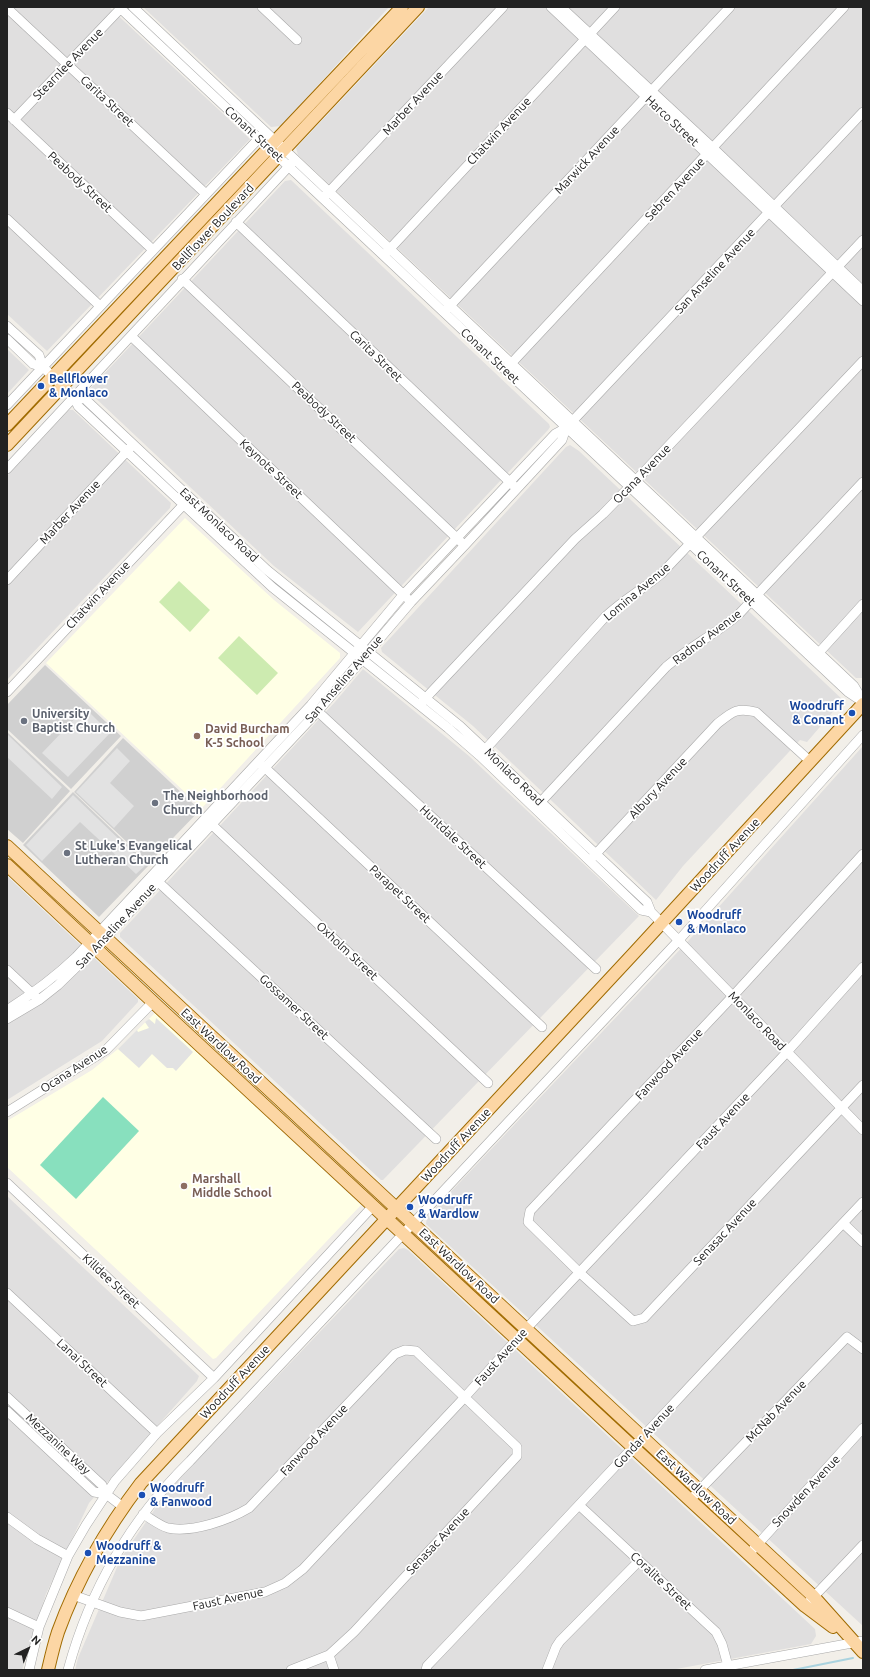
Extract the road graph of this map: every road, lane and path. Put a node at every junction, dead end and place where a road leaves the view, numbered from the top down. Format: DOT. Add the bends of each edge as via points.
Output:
graph roads {
  1 [pos="121,7"];
  2 [pos="133,7"];
  3 [pos="262,7"];
  4 [pos="402,7"];
  5 [pos="418,7"];
  6 [pos="503,7"];
  7 [pos="551,7"];
  8 [pos="561,7"];
  9 [pos="615,7"];
  10 [pos="730,7"];
  11 [pos="844,7"];
  12 [pos="7,8"];
  13 [pos="587,36"];
  14 [pos="297,40"];
  15 [pos="68,65"];
  16 [pos="649,94"];
  17 [pos="863,112"];
  18 [pos="7,113"];
  19 [pos="14,120"];
  20 [pos="262,135"];
  21 [pos="272,145"];
  22 [pos="710,151"];
  23 [pos="282,154"];
  24 [pos="292,163"];
  25 [pos="329,192"];
  26 [pos="206,194"];
  27 [pos="322,198"];
  28 [pos="772,210"];
  29 [pos="7,219"];
  30 [pos="236,222"];
  31 [pos="863,240"];
  32 [pos="153,250"];
  33 [pos="387,252"];
  34 [pos="835,270"];
  35 [pos="182,279"];
  36 [pos="863,291"];
  37 [pos="863,301"];
  38 [pos="100,306"];
  39 [pos="447,309"];
  40 [pos="7,326"];
  41 [pos="130,336"];
  42 [pos="7,339"];
  43 [pos="863,361"];
  44 [pos="43,367"];
  45 [pos="508,367"];
  46 [pos="52,377"];
  47 [pos="62,386"];
  48 [pos="74,397"];
  49 [pos="7,405"];
  50 [pos="570,424"];
  51 [pos="7,425"];
  52 [pos="133,444"];
  53 [pos="7,445"];
  54 [pos="127,452"];
  55 [pos="7,469"];
  56 [pos="509,482"];
  57 [pos="863,482"];
  58 [pos="633,484"];
  59 [pos="516,489"];
  60 [pos="186,501"];
  61 [pos="457,537"];
  62 [pos="693,541"];
  63 [pos="465,545"];
  64 [pos="7,580"];
  65 [pos="403,595"];
  66 [pos="754,598"];
  67 [pos="411,602"];
  68 [pos="863,604"];
  69 [pos="362,652"];
  70 [pos="815,656"];
  71 [pos="7,692"];
  72 [pos="423,701"];
  73 [pos="863,702"];
  74 [pos="314,708"];
  75 [pos="863,735"];
  76 [pos="482,752"];
  77 [pos="810,762"];
  78 [pos="262,765"];
  79 [pos="538,805"];
  80 [pos="205,818"];
  81 [pos="212,825"];
  82 [pos="7,846"];
  83 [pos="863,854"];
  84 [pos="593,857"];
  85 [pos="7,865"];
  86 [pos="42,879"];
  87 [pos="155,879"];
  88 [pos="33,889"];
  89 [pos="662,922"];
  90 [pos="102,935"];
  91 [pos="679,940"];
  92 [pos="93,945"];
  93 [pos="863,967"];
  94 [pos="596,969"];
  95 [pos="7,970"];
  96 [pos="733,996"];
  97 [pos="36,997"];
  98 [pos="153,1002"];
  99 [pos="7,1010"];
  100 [pos="7,1019"];
  101 [pos="542,1027"];
  102 [pos="787,1052"];
  103 [pos="488,1083"];
  104 [pos="863,1085"];
  105 [pos="842,1108"];
  106 [pos="7,1112"];
  107 [pos="863,1130"];
  108 [pos="436,1139"];
  109 [pos="7,1183"];
  110 [pos="863,1202"];
  111 [pos="373,1206"];
  112 [pos="396,1208"];
  113 [pos="387,1219"];
  114 [pos="412,1223"];
  115 [pos="843,1223"];
  116 [pos="403,1234"];
  117 [pos="863,1242"];
  118 [pos="580,1273"];
  119 [pos="7,1293"];
  120 [pos="526,1329"];
  121 [pos="517,1339"];
  122 [pos="863,1349"];
  123 [pos="214,1378"];
  124 [pos="7,1397"];
  125 [pos="464,1398"];
  126 [pos="7,1411"];
  127 [pos="863,1428"];
  128 [pos="157,1433"];
  129 [pos="642,1437"];
  130 [pos="633,1446"];
  131 [pos="699,1491"];
  132 [pos="106,1494"];
  133 [pos="690,1500"];
  134 [pos="580,1506"];
  135 [pos="122,1507"];
  136 [pos="143,1514"];
  137 [pos="7,1516"];
  138 [pos="757,1544"];
  139 [pos="863,1545"];
  140 [pos="748,1554"];
  141 [pos="68,1556"];
  142 [pos="638,1561"];
  143 [pos="73,1595"];
  144 [pos="813,1596"];
  145 [pos="92,1603"];
  146 [pos="805,1606"];
  147 [pos="7,1612"];
  148 [pos="40,1627"];
  149 [pos="858,1641"];
  150 [pos="863,1652"];
  151 [pos="329,1655"];
  152 [pos="728,1666"];
  153 [pos="29,1670"];
  154 [pos="48,1670"];
  155 [pos="68,1670"];
  156 [pos="292,1670"];
  157 [pos="334,1670"];
  158 [pos="426,1670"];
  159 [pos="547,1670"];
  160 [pos="705,1670"];
  1 -- 15 [label="street, Stearnlee Avenue"];
  1 -- 20 [label="street, Conant Street"];
  2 -- 20 [label="street, Conant Street"];
  3 -- 14 [label="street"];
  4 -- 21 [label="main road, Bellflower Boulevard"];
  5 -- 23 [label="main road, Bellflower Boulevard"];
  6 -- 25 [label="street, Marber Avenue"];
  7 -- 13 [label="street, Harco Street"];
  8 -- 13 [label="street, Harco Street"];
  9 -- 13 [label="street, Chatwin Avenue"];
  10 -- 16 [label="street, Marwick Avenue"];
  11 -- 22 [label="street, Sebren Avenue"];
  12 -- 15 [label="street, Carita Street"];
  13 -- 16 [label="street, Harco Street"];
  13 -- 33 [label="street, Chatwin Avenue"];
  15 -- 19 [label="street, Stearnlee Avenue"];
  15 -- 26 [label="street, Carita Street"];
  16 -- 22 [label="street, Harco Street"];
  16 -- 39 [label="street, Marwick Avenue"];
  17 -- 28 [label="street, San Anseline Avenue"];
  18 -- 19 [label="street, Peabody Street"];
  19 -- 32 [label="street, Peabody Street"];
  20 -- 21 [label="street, Conant Street"];
  20 -- 26 [label="street"];
  21 -- 23 [label="street, Conant Street"];
  21 -- 46 [label="main road, Bellflower Boulevard"];
  22 -- 28 [label="street, Harco Street"];
  22 -- 45 [label="street, Sebren Avenue"];
  23 -- 24 [label="street, Conant Street"];
  23 -- 47 [label="main road, Bellflower Boulevard"];
  24 -- 25 [label="street, Conant Street"];
  24 -- 27 [label="street, Conant Street"];
  24 -- 30 [label="street, Bellflower Boulevard"];
  25 -- 27 [label="street, Marber Avenue"];
  25 -- 33 [label="street, Conant Street"];
  26 -- 32 [label="street"];
  27 -- 33 [label="street, Conant Street"];
  28 -- 34 [label="street, Harco Street"];
  28 -- 50 [label="street, San Anseline Avenue"];
  29 -- 38 [label="street"];
  30 -- 35 [label="street, Bellflower Boulevard"];
  30 -- 56 [label="street, Carita Street"];
  31 -- 34 [label="street, Ocana Avenue"];
  32 -- 38 [label="street"];
  33 -- 39 [label="street, Conant Street"];
  34 -- 36 [label="street, Harco Street"];
  34 -- 37 [label="street, Harco Street"];
  34 -- 58 [label="street, Ocana Avenue"];
  35 -- 41 [label="street, Bellflower Boulevard"];
  35 -- 61 [label="street, Peabody Street"];
  38 -- 44 [label="street"];
  39 -- 45 [label="street, Conant Street"];
  40 -- 44 [label="street" via="39,355"];
  41 -- 48 [label="street, Bellflower Boulevard"];
  41 -- 65 [label="street, Keynote Street"];
  42 -- 44 [label="street, East Monlaco Road" via="33,364"];
  43 -- 62 [label="street, Lomina Avenue"];
  44 -- 46 [label="street, East Monlaco Road"];
  44 -- 49 [label="street"];
  45 -- 50 [label="street, Conant Street"];
  46 -- 47 [label="street, East Monlaco Road"];
  46 -- 51 [label="main road, Bellflower Boulevard"];
  47 -- 48 [label="street, East Monlaco Road"];
  47 -- 53 [label="main road, Bellflower Boulevard"];
  48 -- 52 [label="street, East Monlaco Road" via="85,399"];
  48 -- 54 [label="street, East Monlaco Road" via="78,406"];
  48 -- 55 [label="street, Bellflower Boulevard"];
  50 -- 56 [label="street, San Anseline Avenue" via="555,434"];
  50 -- 58 [label="street, Conant Street"];
  50 -- 59 [label="street, San Anseline Avenue" via="562,440"];
  52 -- 54 [label="street, Marber Avenue"];
  52 -- 60 [label="street, East Monlaco Road"];
  54 -- 60 [label="street, East Monlaco Road"];
  54 -- 64 [label="street, Marber Avenue"];
  56 -- 59 [label="street, Carita Street"];
  56 -- 61 [label="street, San Anseline Avenue"];
  57 -- 66 [label="street, Radnor Avenue"];
  58 -- 62 [label="street, Conant Street"];
  58 -- 72 [label="street, Ocana Avenue" via="575,539"];
  59 -- 63 [label="street, San Anseline Avenue"];
  60 -- 69 [label="street, East Monlaco Road" via="272,587"];
  60 -- 71 [label="street, Chatwin Avenue"];
  61 -- 63 [label="street, Peabody Street"];
  61 -- 65 [label="street, San Anseline Avenue"];
  62 -- 66 [label="street, Conant Street"];
  62 -- 76 [label="street, Lomina Avenue" via="661,574 605,617"];
  63 -- 67 [label="street, San Anseline Avenue"];
  65 -- 67 [label="street, Keynote Street"];
  65 -- 69 [label="street, San Anseline Avenue"];
  66 -- 70 [label="street, Conant Street"];
  66 -- 79 [label="street, Radnor Avenue" via="722,628 683,652 666,667"];
  67 -- 69 [label="street, San Anseline Avenue"];
  68 -- 70 [label="street"];
  69 -- 72 [label="street, Monlaco Road"];
  69 -- 74 [label="street, San Anseline Avenue"];
  70 -- 73 [label="street, Conant Street" via="848,692"];
  72 -- 76 [label="street, Monlaco Road"];
  73 -- 77 [label="main road, Woodruff Avenue"];
  74 -- 78 [label="street, San Anseline Avenue"];
  74 -- 94 [label="street, Huntdale Street"];
  75 -- 91 [label="street, Woodruff Avenue"];
  76 -- 79 [label="street, Monlaco Road"];
  77 -- 84 [label="street, Albury Avenue" via="756,712 746,709 734,711 717,724"];
  77 -- 89 [label="main road, Woodruff Avenue"];
  78 -- 80 [label="street, San Anseline Avenue"];
  78 -- 81 [label="street, San Anseline Avenue"];
  78 -- 101 [label="street, Parapet Street"];
  79 -- 84 [label="street, Monlaco Road"];
  80 -- 81 [label="street, Oxholm Street"];
  80 -- 87 [label="street, San Anseline Avenue"];
  81 -- 87 [label="street, San Anseline Avenue"];
  81 -- 103 [label="street, Oxholm Street"];
  82 -- 86 [label="main road, East Wardlow Road"];
  83 -- 96 [label="street, Fanwood Avenue"];
  84 -- 89 [label="street, Monlaco Road" via="641,910 651,912"];
  85 -- 88 [label="main road, East Wardlow Road"];
  86 -- 88 [label="main road"];
  86 -- 90 [label="main road, East Wardlow Road"];
  87 -- 90 [label="street, San Anseline Avenue"];
  87 -- 108 [label="street, Gossamer Street"];
  88 -- 92 [label="main road, East Wardlow Road"];
  89 -- 91 [label="street, Monlaco Road"];
  89 -- 112 [label="main road, Woodruff Avenue"];
  90 -- 92 [label="street, San Anseline Avenue"];
  90 -- 112 [label="main road, East Wardlow Road"];
  91 -- 96 [label="street, Monlaco Road"];
  91 -- 114 [label="street, Woodruff Avenue"];
  92 -- 97 [label="street, San Anseline Avenue"];
  92 -- 98 [label="main road, East Wardlow Road"];
  93 -- 102 [label="street, Faust Avenue"];
  95 -- 97 [label="street"];
  96 -- 102 [label="street, Monlaco Road"];
  96 -- 118 [label="street, Fanwood Avenue" via="530,1212 528,1222"];
  97 -- 99 [label="street, San Anseline Avenue"];
  97 -- 100 [label="street, San Anseline Avenue"];
  98 -- 106 [label="street, Ocana Avenue" via="106,1050"];
  98 -- 111 [label="main road, East Wardlow Road"];
  102 -- 105 [label="street, Monlaco Road"];
  102 -- 118 [label="street, Faust Avenue"];
  104 -- 105 [label="street, Senasac Avenue"];
  105 -- 107 [label="street, Monlaco Road"];
  105 -- 118 [label="street, Senasac Avenue" via="644,1318 633,1321"];
  109 -- 123 [label="street, Killdee Street"];
  110 -- 115 [label="street, Gondar Avenue"];
  111 -- 113 [label="main road, East Wardlow Road"];
  111 -- 123 [label="street, Woodruff Avenue"];
  112 -- 113 [label="main road, Woodruff Avenue"];
  112 -- 114 [label="main road, East Wardlow Road"];
  113 -- 116 [label="main road, East Wardlow Road"];
  113 -- 135 [label="main road, Woodruff Avenue" via="146,1477"];
  114 -- 116 [label="street, Woodruff Avenue"];
  114 -- 120 [label="main road, East Wardlow Road"];
  115 -- 117 [label="street"];
  115 -- 129 [label="street, Gondar Avenue"];
  116 -- 121 [label="main road, East Wardlow Road"];
  116 -- 136 [label="street, Woodruff Avenue" via="165,1485"];
  118 -- 120 [label="street, Faust Avenue"];
  119 -- 128 [label="street, Lanai Street"];
  120 -- 121 [label="street, Faust Avenue"];
  120 -- 129 [label="main road, East Wardlow Road"];
  121 -- 125 [label="street, Faust Avenue"];
  121 -- 130 [label="main road, East Wardlow Road"];
  122 -- 131 [label="street, McNab Avenue" via="847,1336"];
  123 -- 128 [label="street, Woodruff Avenue"];
  124 -- 132 [label="street, Mezzanine Way" via="102,1485"];
  125 -- 136 [label="street, Fanwood Avenue" via="416,1351 405,1350 395,1354 249,1508 240,1514 217,1523 190,1528 168,1528"];
  125 -- 145 [label="street, Faust Avenue" via="303,1569 285,1583 265,1592 141,1616"];
  125 -- 151 [label="street, Senasac Avenue" via="518,1447 517,1456 354,1632"];
  126 -- 132 [label="street, Mezzanine Way" via="94,1492"];
  127 -- 138 [label="street, Snowden Avenue"];
  128 -- 132 [label="street, Woodruff Avenue"];
  129 -- 130 [label="street, Gondar Avenue"];
  129 -- 131 [label="main road, East Wardlow Road"];
  130 -- 133 [label="main road, East Wardlow Road"];
  130 -- 134 [label="street, Gondar Avenue"];
  131 -- 133 [label="street, McNab Avenue"];
  131 -- 138 [label="main road, East Wardlow Road"];
  132 -- 135 [label="street, Mezzanine Way"];
  132 -- 141 [label="street, Woodruff Avenue"];
  133 -- 140 [label="main road, East Wardlow Road"];
  134 -- 142 [label="street, Coralite Street"];
  134 -- 158 [label="street, Gondar Avenue" via="427,1666"];
  135 -- 143 [label="main road, Woodruff Avenue" via="90,1559"];
  136 -- 145 [label="street, Woodruff Avenue" via="118,1550"];
  137 -- 141 [label="street" via="37,1539"];
  138 -- 140 [label="street, Snowden Avenue"];
  138 -- 144 [label="main road, East Wardlow Road"];
  139 -- 144 [label="street"];
  140 -- 146 [label="main road, East Wardlow Road"];
  141 -- 148 [label="street, Woodruff Avenue"];
  142 -- 152 [label="street, Coralite Street" via="716,1632"];
  142 -- 159 [label="street" via="560,1641"];
  143 -- 145 [label="street, Faust Avenue"];
  143 -- 154 [label="main road, Woodruff Avenue" via="58,1633"];
  144 -- 146 [label="street"];
  144 -- 149 [label="main road, East Wardlow Road"];
  145 -- 155 [label="street, Woodruff Avenue" via="74,1647"];
  146 -- 149 [label="main road, East Wardlow Road"];
  147 -- 148 [label="street"];
  148 -- 153 [label="street, Woodruff Avenue"];
  149 -- 150 [label="main road, East Wardlow Road"];
  149 -- 152 [label="street"];
  151 -- 156 [label="street, Senasac Avenue"];
  151 -- 157 [label="street"];
  152 -- 160 [label="street"];
}
